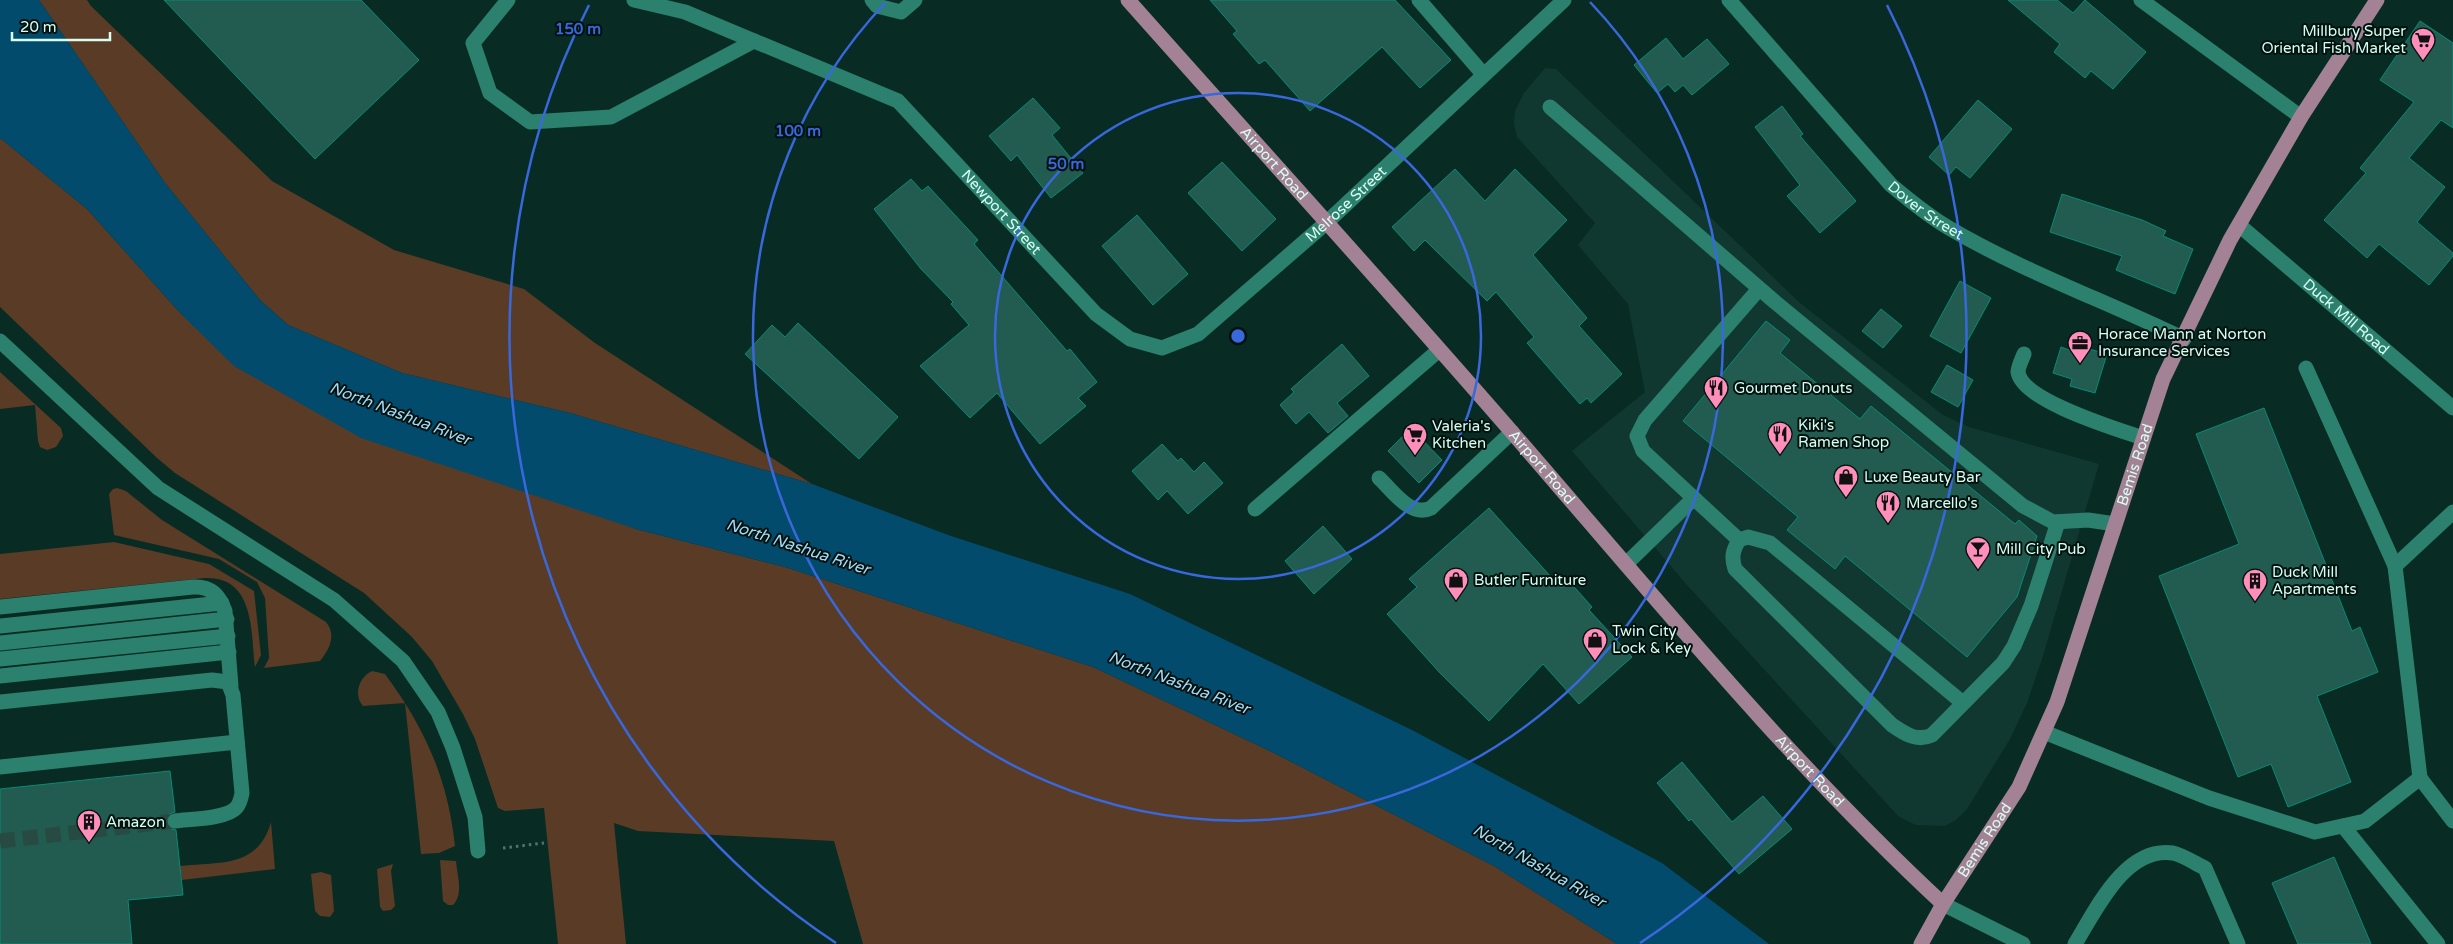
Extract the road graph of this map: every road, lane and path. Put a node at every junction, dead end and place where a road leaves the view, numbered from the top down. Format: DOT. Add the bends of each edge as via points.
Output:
graph roads {
  1 [pos="508,0"];
  2 [pos="634,0"];
  3 [pos="872,0"];
  4 [pos="915,0"];
  5 [pos="1128,0"];
  6 [pos="1418,0"];
  7 [pos="1564,0"];
  8 [pos="1728,0"];
  9 [pos="2142,0"];
  10 [pos="2376,0"];
  11 [pos="754,41"];
  12 [pos="1484,74"];
  13 [pos="1550,107"];
  14 [pos="2301,117"];
  15 [pos="1326,223"];
  16 [pos="2239,225"];
  17 [pos="1759,289"];
  18 [pos="1106,321"];
  19 [pos="2184,340"];
  20 [pos="0,341"];
  21 [pos="1439,350"];
  22 [pos="2024,354"];
  23 [pos="2306,368"];
  24 [pos="2453,408"];
  25 [pos="1512,432"];
  26 [pos="2143,438"];
  27 [pos="1379,478"];
  28 [pos="1694,498"];
  29 [pos="1255,509"];
  30 [pos="2453,512"];
  31 [pos="2058,522"];
  32 [pos="2115,524"];
  33 [pos="1740,540"];
  34 [pos="1626,564"];
  35 [pos="2395,566"];
  36 [pos="222,603"];
  37 [pos="0,607"];
  38 [pos="226,619"];
  39 [pos="0,626"];
  40 [pos="228,636"];
  41 [pos="0,643"];
  42 [pos="229,652"];
  43 [pos="0,659"];
  44 [pos="0,676"];
  45 [pos="231,686"];
  46 [pos="0,702"];
  47 [pos="1963,703"];
  48 [pos="2044,732"];
  49 [pos="237,742"];
  50 [pos="0,767"];
  51 [pos="2420,778"];
  52 [pos="176,821"];
  53 [pos="2453,821"];
  54 [pos="2342,826"];
  55 [pos="544,843"];
  56 [pos="503,848"];
  57 [pos="478,851"];
  58 [pos="1943,904"];
  59 [pos="1922,944"];
  60 [pos="2023,944"];
  61 [pos="2075,944"];
  62 [pos="2238,944"];
  63 [pos="2438,944"];
  1 -- 11 [label="street" via="473,43 490,93 530,122 611,117"];
  2 -- 11 [label="street" via="684,12"];
  3 -- 4 [label="street" via="877,6 901,12"];
  5 -- 15 [label="main road, Airport Road"];
  6 -- 12 [label="street"];
  7 -- 12 [label="street, Melrose Street"];
  8 -- 19 [label="street, Dover Street" via="1891,185 1914,204 1948,228 1995,253"];
  9 -- 14 [label="street"];
  10 -- 14 [label="main road, Bemis Road"];
  11 -- 18 [label="street, Newport Street" via="898,101"];
  12 -- 15 [label="street, Melrose Street"];
  13 -- 17 [label="street"];
  14 -- 16 [label="main road, Bemis Road"];
  15 -- 18 [label="street, Melrose Street" via="1198,334 1162,348 1130,339"];
  15 -- 21 [label="main road, Airport Road"];
  16 -- 19 [label="main road, Bemis Road"];
  16 -- 24 [label="street, Duck Mill Road"];
  17 -- 28 [label="street" via="1639,430 1638,443 1643,451"];
  17 -- 31 [label="street" via="2023,506"];
  19 -- 26 [label="main road, Bemis Road" via="2164,379"];
  20 -- 57 [label="street" via="158,488 334,600 403,660 438,712 453,748 475,817"];
  21 -- 25 [label="main road, Airport Road"];
  21 -- 29 [label="street"];
  22 -- 26 [label="street" via="2018,372 2023,384 2038,395 2057,406"];
  23 -- 35 [label="street"];
  25 -- 27 [label="street" via="1423,512 1411,509"];
  25 -- 34 [label="main road, Airport Road"];
  26 -- 32 [label="main road, Bemis Road"];
  28 -- 33 [label="street"];
  28 -- 34 [label="street"];
  30 -- 35 [label="street"];
  31 -- 32 [label="street" via="2088,520"];
  31 -- 47 [label="street" via="2014,646 2003,663"];
  32 -- 48 [label="main road, Bemis Road" via="2057,702"];
  33 -- 47 [label="street" via="1748,537 1770,543"];
  33 -- 47 [label="street" via="1732,555 1735,569 1892,725 1924,739"];
  34 -- 58 [label="main road, Airport Road" via="1701,652 1879,844"];
  35 -- 51 [label="street"];
  36 -- 37 [label="street" via="215,593 202,586"];
  36 -- 38 [label="street"];
  36 -- 39 [label="street"];
  38 -- 40 [label="street"];
  38 -- 41 [label="street"];
  40 -- 42 [label="street"];
  40 -- 43 [label="street"];
  42 -- 44 [label="street"];
  42 -- 45 [label="street"];
  45 -- 46 [label="street" via="222,680 212,680"];
  45 -- 49 [label="street"];
  48 -- 54 [label="street" via="2209,798 2315,832"];
  48 -- 58 [label="main road, Bemis Road" via="2019,787"];
  49 -- 50 [label="street"];
  49 -- 52 [label="street" via="242,793 237,807 223,815"];
  51 -- 53 [label="street"];
  51 -- 54 [label="street" via="2365,820"];
  54 -- 63 [label="street"];
  55 -- 56 [label="path"];
  58 -- 59 [label="main road, Bemis Road"];
  58 -- 60 [label="street"];
  61 -- 62 [label="street" via="2118,876 2143,857 2174,853 2205,868"];
}
